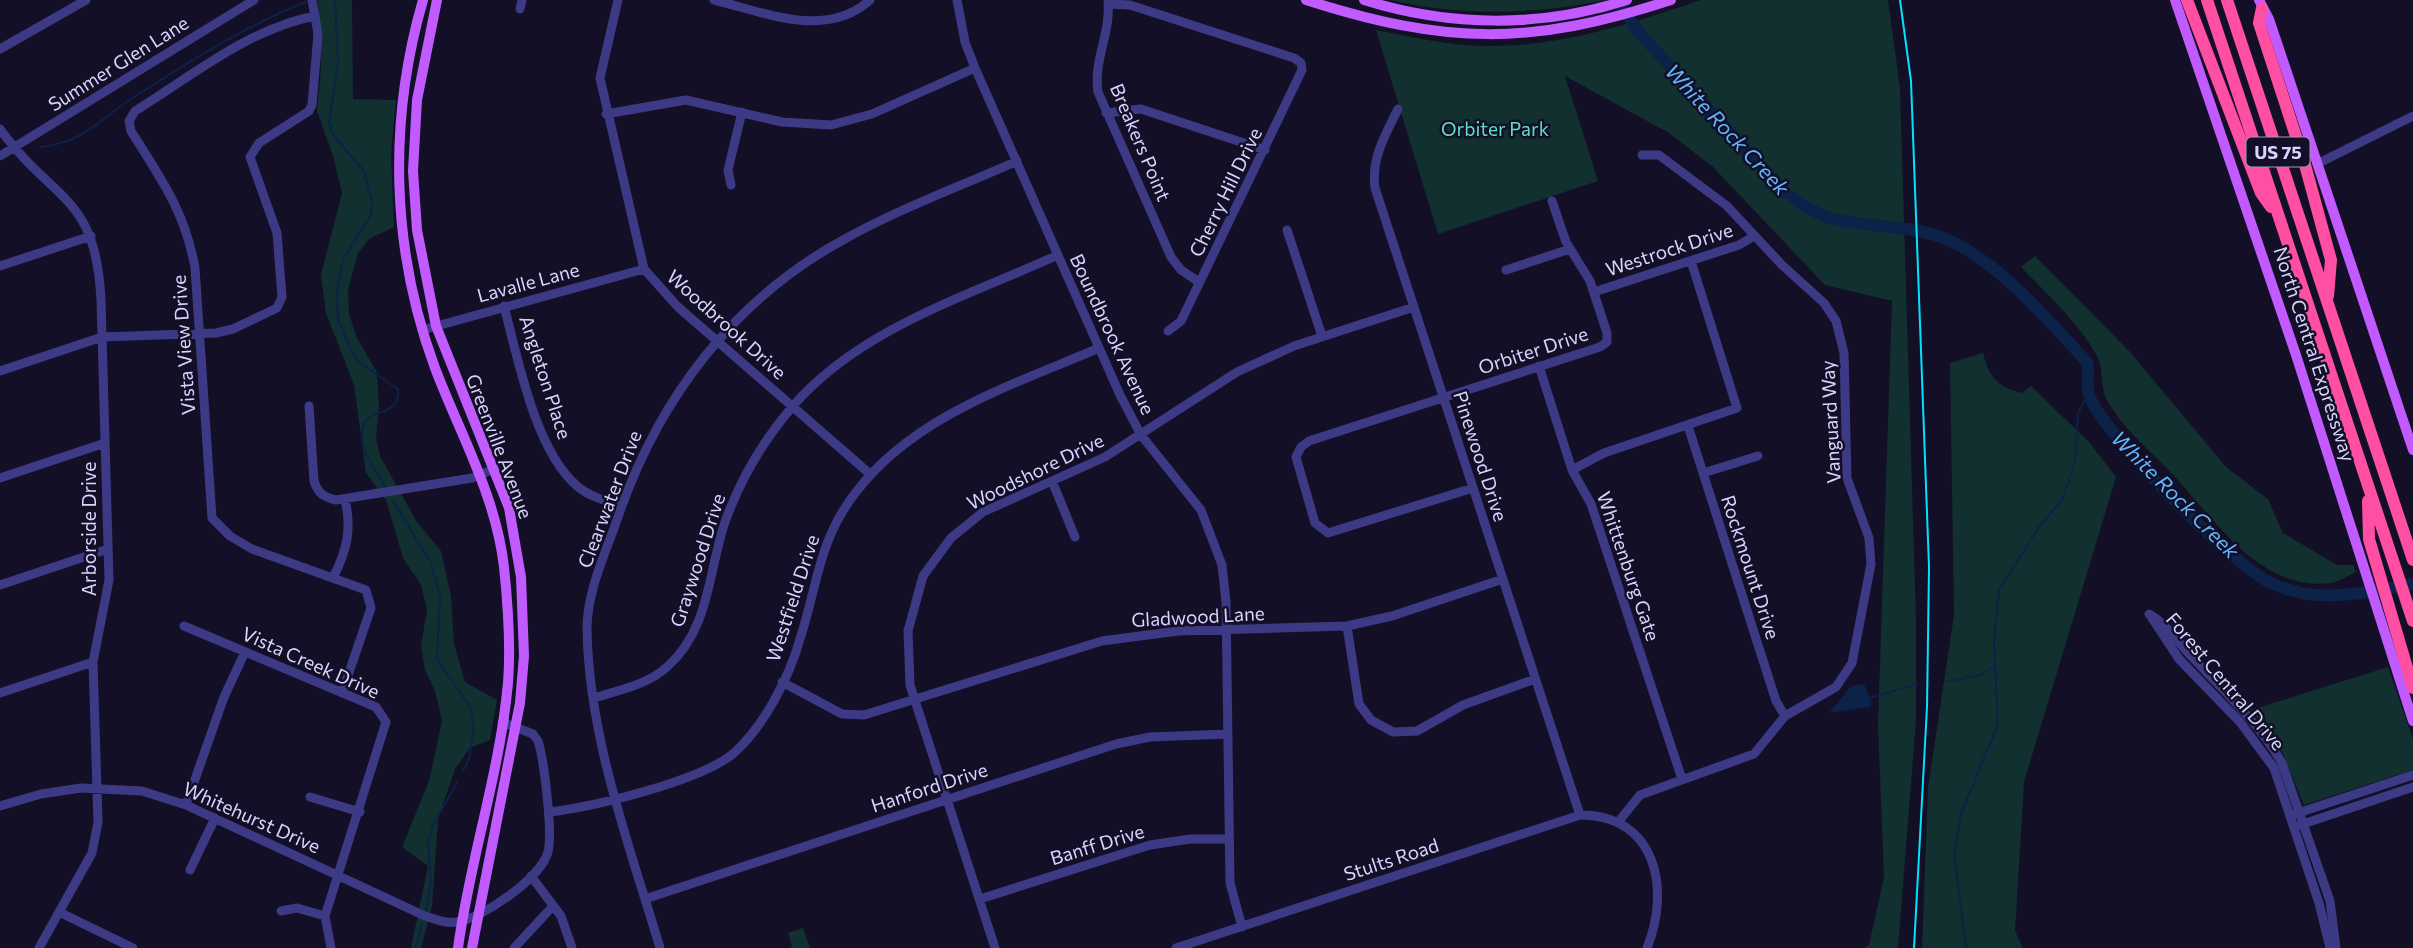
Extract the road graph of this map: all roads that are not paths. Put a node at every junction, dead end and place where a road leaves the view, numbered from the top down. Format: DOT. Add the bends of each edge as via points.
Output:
graph roads {
  1 [pos="86,0"];
  2 [pos="254,0"];
  3 [pos="312,0"];
  4 [pos="618,0"];
  5 [pos="714,0"];
  6 [pos="870,0"];
  7 [pos="957,0"];
  8 [pos="1306,0"];
  9 [pos="1364,0"];
  10 [pos="1627,0"];
  11 [pos="1671,0"];
  12 [pos="2175,0"];
  13 [pos="2187,0"];
  14 [pos="2207,0"];
  15 [pos="2227,0"];
  16 [pos="431,1"];
  17 [pos="1108,2"];
  18 [pos="2261,4"];
  19 [pos="315,16"];
  20 [pos="1425,16"];
  21 [pos="1422,30"];
  22 [pos="0,49"];
  23 [pos="975,68"];
  24 [pos="406,70"];
  25 [pos="421,73"];
  26 [pos="1398,109"];
  27 [pos="742,112"];
  28 [pos="1107,113"];
  29 [pos="606,114"];
  30 [pos="2413,116"];
  31 [pos="0,129"];
  32 [pos="399,146"];
  33 [pos="14,147"];
  34 [pos="414,147"];
  35 [pos="1265,150"];
  36 [pos="1642,155"];
  37 [pos="0,156"];
  38 [pos="1017,162"];
  39 [pos="2317,164"];
  40 [pos="731,186"];
  41 [pos="1552,201"];
  42 [pos="2278,216"];
  43 [pos="1287,230"];
  44 [pos="91,236"];
  45 [pos="1754,236"];
  46 [pos="1570,249"];
  47 [pos="1058,256"];
  48 [pos="1691,261"];
  49 [pos="0,266"];
  50 [pos="644,269"];
  51 [pos="1506,271"];
  52 [pos="1199,282"];
  53 [pos="1594,292"];
  54 [pos="2328,303"];
  55 [pos="505,306"];
  56 [pos="1414,307"];
  57 [pos="436,326"];
  58 [pos="422,330"];
  59 [pos="1168,331"];
  60 [pos="198,334"];
  61 [pos="1322,336"];
  62 [pos="102,337"];
  63 [pos="716,340"];
  64 [pos="1099,348"];
  65 [pos="1539,366"];
  66 [pos="0,371"];
  67 [pos="1444,398"];
  68 [pos="309,406"];
  69 [pos="793,406"];
  70 [pos="1688,426"];
  71 [pos="2410,431"];
  72 [pos="1141,435"];
  73 [pos="105,443"];
  74 [pos="2413,450"];
  75 [pos="1758,456"];
  76 [pos="494,469"];
  77 [pos="1572,470"];
  78 [pos="1703,473"];
  79 [pos="870,474"];
  80 [pos="480,475"];
  81 [pos="0,478"];
  82 [pos="1052,481"];
  83 [pos="2368,487"];
  84 [pos="1473,488"];
  85 [pos="345,499"];
  86 [pos="622,506"];
  87 [pos="1075,537"];
  88 [pos="108,549"];
  89 [pos="2413,560"];
  90 [pos="332,578"];
  91 [pos="1503,579"];
  92 [pos="0,585"];
  93 [pos="2413,621"];
  94 [pos="1347,625"];
  95 [pos="184,626"];
  96 [pos="1226,630"];
  97 [pos="2393,641"];
  98 [pos="244,652"];
  99 [pos="93,662"];
  100 [pos="1535,679"];
  101 [pos="782,681"];
  102 [pos="2413,688"];
  103 [pos="0,693"];
  104 [pos="342,693"];
  105 [pos="594,698"];
  106 [pos="915,701"];
  107 [pos="1785,716"];
  108 [pos="2244,719"];
  109 [pos="502,722"];
  110 [pos="2413,722"];
  111 [pos="515,726"];
  112 [pos="1228,734"];
  113 [pos="2413,775"];
  114 [pos="1682,779"];
  115 [pos="2413,787"];
  116 [pos="97,788"];
  117 [pos="310,797"];
  118 [pos="947,799"];
  119 [pos="615,800"];
  120 [pos="186,805"];
  121 [pos="0,806"];
  122 [pos="360,812"];
  123 [pos="548,812"];
  124 [pos="2296,813"];
  125 [pos="1580,815"];
  126 [pos="215,818"];
  127 [pos="1619,821"];
  128 [pos="2300,825"];
  129 [pos="1228,839"];
  130 [pos="190,870"];
  131 [pos="339,876"];
  132 [pos="531,876"];
  133 [pos="645,899"];
  134 [pos="980,900"];
  135 [pos="554,906"];
  136 [pos="281,911"];
  137 [pos="60,912"];
  138 [pos="479,915"];
  139 [pos="325,916"];
  140 [pos="462,921"];
  141 [pos="1242,927"];
  142 [pos="38,948"];
  143 [pos="134,948"];
  144 [pos="331,948"];
  145 [pos="458,948"];
  146 [pos="472,948"];
  147 [pos="514,948"];
  148 [pos="572,948"];
  149 [pos="660,948"];
  150 [pos="995,948"];
  151 [pos="1176,948"];
  152 [pos="1647,948"];
  153 [pos="2330,948"];
  154 [pos="2336,948"];
  1 -- 22 [label="street"];
  2 -- 33 [label="street, Summer Glen Lane"];
  3 -- 19 [label="street"];
  4 -- 29 [label="street, Woodbrook Drive" via="600,78"];
  5 -- 6 [label="street" via="805,22 824,22 853,13"];
  7 -- 23 [label="street, Boundbrook Avenue"];
  8 -- 21 [label="main road"];
  9 -- 20 [label="main road"];
  10 -- 20 [label="main road" via="1532,20"];
  11 -- 21 [label="main road" via="1600,22 1533,33 1483,36"];
  12 -- 97 [label="main road, North Central Expressway"];
  13 -- 42 [label="highway" via="2261,193"];
  14 -- 42 [label="highway, North Central Expressway / US 75"];
  15 -- 54 [label="highway, North Central Expressway / US 75"];
  16 -- 24 [label="main road, Greenville Avenue"];
  16 -- 25 [label="main road, Greenville Avenue"];
  17 -- 28 [label="street, Breakers Point" via="1097,82"];
  17 -- 35 [label="street, Cherry Hill Drive" via="1130,5 1301,63 1301,76"];
  18 -- 39 [label="main road"];
  18 -- 54 [label="highway" via="2259,23 2331,260"];
  19 -- 60 [label="street" via="318,34 312,105 259,143 250,157 277,233 280,303 233,329"];
  19 -- 60 [label="street, Vista View Drive" via="252,38 135,111 129,121 190,236"];
  20 -- 21 [label="main road"];
  23 -- 27 [label="street" via="847,122 799,125"];
  23 -- 38 [label="street, Boundbrook Avenue"];
  24 -- 25 [label="main road"];
  24 -- 32 [label="main road, Greenville Avenue"];
  25 -- 34 [label="main road, Greenville Avenue"];
  26 -- 56 [label="street, Pinewood Drive" via="1377,153 1373,175"];
  27 -- 29 [label="street" via="686,100"];
  27 -- 40 [label="street" via="728,170"];
  28 -- 35 [label="street" via="1153,112"];
  28 -- 52 [label="street, Breakers Point" via="1171,257"];
  29 -- 50 [label="street, Woodbrook Drive"];
  30 -- 39 [label="street"];
  31 -- 33 [label="street, Arborside Drive"];
  32 -- 34 [label="main road"];
  32 -- 58 [label="main road, Greenville Avenue" via="404,259"];
  33 -- 37 [label="street, Summer Glen Lane"];
  33 -- 44 [label="street, Arborside Drive" via="66,197"];
  34 -- 57 [label="main road, Greenville Avenue" via="417,230"];
  35 -- 52 [label="street, Cherry Hill Drive"];
  36 -- 45 [label="street, Vanguard Way" via="1659,155 1710,191"];
  38 -- 47 [label="street, Boundbrook Avenue"];
  38 -- 63 [label="street, Clearwater Drive" via="832,246 779,282"];
  39 -- 71 [label="main road"];
  41 -- 46 [label="street, Orbiter Drive"];
  42 -- 83 [label="highway, North Central Expressway / US 75"];
  43 -- 61 [label="street"];
  44 -- 49 [label="street"];
  44 -- 62 [label="street, Arborside Drive" via="100,278"];
  45 -- 48 [label="street, Westrock Drive"];
  45 -- 107 [label="street, Vanguard Way" via="1824,303 1836,321 1844,353 1847,478 1871,552 1848,671 1828,693"];
  46 -- 51 [label="street"];
  46 -- 53 [label="street, Orbiter Drive"];
  47 -- 64 [label="street, Boundbrook Avenue"];
  47 -- 69 [label="street, Graywood Drive" via="888,331 841,362"];
  48 -- 53 [label="street, Westrock Drive"];
  48 -- 70 [label="street" via="1737,408"];
  50 -- 55 [label="street, Lavalle Lane"];
  50 -- 63 [label="street, Woodbrook Drive"];
  52 -- 59 [label="street, Cherry Hill Drive" via="1181,321"];
  53 -- 65 [label="street, Orbiter Drive" via="1607,342"];
  54 -- 89 [label="highway, North Central Expressway / US 75"];
  55 -- 57 [label="street, Lavalle Lane"];
  55 -- 86 [label="street, Angleton Place" via="530,398 555,458 584,491"];
  56 -- 61 [label="street, Woodshore Drive"];
  56 -- 67 [label="street, Pinewood Drive"];
  57 -- 58 [label="street, Lavalle Lane"];
  57 -- 76 [label="main road, Greenville Avenue"];
  58 -- 80 [label="main road, Greenville Avenue"];
  60 -- 62 [label="street"];
  60 -- 90 [label="street, Vista View Drive" via="212,519 252,549"];
  61 -- 72 [label="street, Woodshore Drive" via="1237,372"];
  62 -- 66 [label="street"];
  62 -- 73 [label="street, Arborside Drive"];
  63 -- 69 [label="street, Woodbrook Drive"];
  63 -- 86 [label="street, Clearwater Drive" via="658,423"];
  64 -- 72 [label="street, Boundbrook Avenue"];
  64 -- 79 [label="street, Westfield Drive" via="953,412 899,447"];
  65 -- 67 [label="street, Orbiter Drive"];
  65 -- 77 [label="street, Whittenburg Gate"];
  67 -- 84 [label="street, Pinewood Drive"];
  67 -- 84 [label="street, Orbiter Drive" via="1309,441 1296,457 1305,493 1315,523 1328,533"];
  68 -- 85 [label="street" via="317,491 326,498"];
  69 -- 79 [label="street, Woodbrook Drive"];
  69 -- 105 [label="street, Graywood Drive" via="752,462 734,499 715,552 704,610 689,641 654,677"];
  70 -- 77 [label="street" via="1604,453"];
  70 -- 78 [label="street, Rockmount Drive"];
  71 -- 74 [label="main road"];
  72 -- 82 [label="street, Woodshore Drive"];
  72 -- 96 [label="street, Boundbrook Avenue" via="1190,494 1209,526 1222,565"];
  73 -- 81 [label="street"];
  73 -- 88 [label="street, Arborside Drive"];
  75 -- 78 [label="street"];
  76 -- 80 [label="street"];
  76 -- 111 [label="main road, Greenville Avenue" via="514,528 521,577 524,656"];
  77 -- 114 [label="street, Whittenburg Gate" via="1591,504"];
  78 -- 107 [label="street, Rockmount Drive" via="1776,701"];
  79 -- 101 [label="street, Westfield Drive" via="822,551 800,639"];
  80 -- 85 [label="street"];
  80 -- 109 [label="main road, Greenville Avenue" via="504,567 509,663"];
  82 -- 87 [label="street"];
  82 -- 106 [label="street, Woodshore Drive" via="965,525 942,547 923,576 907,640"];
  83 -- 93 [label="highway, North Central Expressway / US 75"];
  83 -- 97 [label="highway" via="2369,539"];
  84 -- 91 [label="street, Pinewood Drive"];
  85 -- 90 [label="street" via="351,523 349,541"];
  86 -- 105 [label="street, Clearwater Drive" via="589,607"];
  88 -- 92 [label="street"];
  88 -- 99 [label="street, Arborside Drive" via="108,596"];
  90 -- 104 [label="street, Vista View Drive" via="366,590 371,608"];
  91 -- 94 [label="street, Gladwood Lane" via="1392,616"];
  91 -- 100 [label="street, Pinewood Drive"];
  94 -- 96 [label="street, Gladwood Lane"];
  94 -- 100 [label="street" via="1359,704 1371,720 1393,732 1417,731 1463,705"];
  95 -- 98 [label="street, Vista Creek Drive"];
  96 -- 106 [label="street, Gladwood Lane" via="1140,634 1102,641"];
  96 -- 112 [label="street, Boundbrook Avenue"];
  97 -- 102 [label="highway"];
  97 -- 110 [label="main road, North Central Expressway"];
  98 -- 104 [label="street, Vista Creek Drive"];
  98 -- 120 [label="street"];
  99 -- 103 [label="street"];
  99 -- 116 [label="street, Arborside Drive"];
  100 -- 125 [label="street, Pinewood Drive"];
  101 -- 106 [label="street, Gladwood Lane" via="831,709 854,716"];
  101 -- 119 [label="street, Westfield Drive" via="759,724 732,754 701,771"];
  104 -- 122 [label="street, Vista Creek Drive" via="376,707 386,722"];
  105 -- 119 [label="street, Clearwater Drive"];
  106 -- 118 [label="street, Woodshore Drive"];
  107 -- 114 [label="street, Vanguard Way" via="1760,750"];
  108 -- 108 [label="street, Forest Central Drive" via="2166,624 2149,614 2179,659"];
  108 -- 124 [label="street, Forest Central Drive" via="2282,763"];
  109 -- 111 [label="street"];
  109 -- 140 [label="main road, Greenville Avenue"];
  111 -- 123 [label="street" via="533,734 537,741"];
  111 -- 138 [label="main road, Greenville Avenue"];
  112 -- 118 [label="street, Hanford Drive" via="1150,737 1116,744"];
  112 -- 129 [label="street, Boundbrook Avenue"];
  113 -- 124 [label="street"];
  114 -- 127 [label="street, Vanguard Way" via="1636,798"];
  115 -- 128 [label="street"];
  116 -- 120 [label="street, Whitehurst Drive" via="142,791"];
  116 -- 121 [label="street, Whitehurst Drive" via="49,793"];
  116 -- 137 [label="street, Arborside Drive" via="97,838"];
  117 -- 122 [label="street"];
  118 -- 133 [label="street, Hanford Drive"];
  118 -- 134 [label="street, Woodshore Drive"];
  119 -- 123 [label="street, Westfield Drive"];
  119 -- 133 [label="street, Clearwater Drive"];
  120 -- 126 [label="street, Whitehurst Drive"];
  122 -- 131 [label="street, Vista Creek Drive"];
  123 -- 132 [label="street" via="549,850"];
  124 -- 128 [label="street, Forest Central Drive"];
  125 -- 127 [label="street, Stults Road"];
  125 -- 141 [label="street, Stults Road"];
  126 -- 130 [label="street"];
  126 -- 131 [label="street, Whitehurst Drive"];
  127 -- 152 [label="street" via="1639,837 1652,861 1657,911"];
  128 -- 153 [label="street, Forest Central Drive"];
  128 -- 154 [label="street, Forest Central Drive" via="2330,901"];
  129 -- 134 [label="street, Banff Drive" via="1150,845"];
  129 -- 141 [label="street, Boundbrook Avenue" via="1230,883"];
  131 -- 139 [label="street"];
  131 -- 140 [label="street, Whitehurst Drive" via="425,916 446,923"];
  132 -- 135 [label="street"];
  132 -- 138 [label="street, Whitehurst Drive"];
  133 -- 149 [label="street, Clearwater Drive"];
  134 -- 150 [label="street, Woodshore Drive"];
  135 -- 147 [label="street"];
  135 -- 148 [label="street"];
  136 -- 139 [label="street" via="297,908"];
  137 -- 142 [label="street, Arborside Drive"];
  137 -- 143 [label="street"];
  138 -- 140 [label="street, Whitehurst Drive"];
  138 -- 146 [label="main road, Greenville Avenue"];
  139 -- 144 [label="street"];
  140 -- 145 [label="main road, Greenville Avenue"];
  141 -- 151 [label="street, Stults Road"];
}
